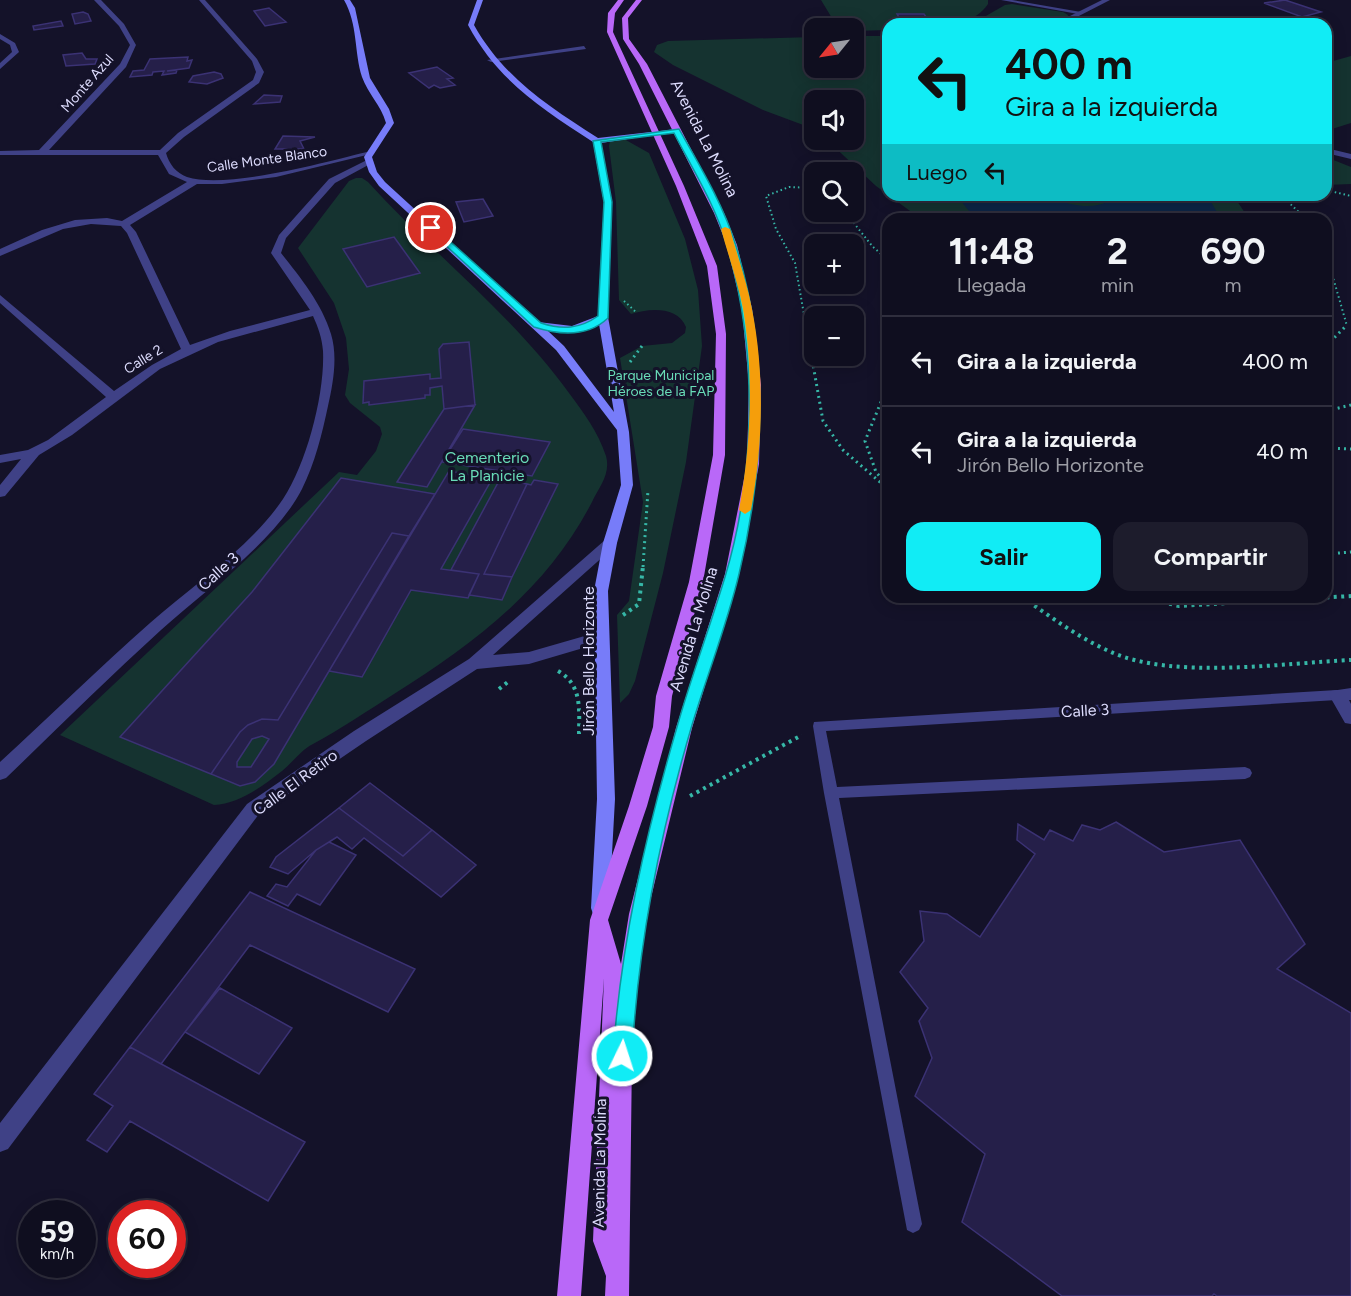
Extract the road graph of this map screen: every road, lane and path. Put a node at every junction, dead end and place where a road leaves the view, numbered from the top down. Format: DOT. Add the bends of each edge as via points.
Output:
graph roads {
  1 [pos="97,0"];
  2 [pos="202,0"];
  3 [pos="347,0"];
  4 [pos="480,0"];
  5 [pos="621,0"];
  6 [pos="639,0"];
  7 [pos="1003,0"];
  8 [pos="1107,0"];
  9 [pos="1078,12"];
  10 [pos="1072,18"];
  11 [pos="0,36"];
  12 [pos="584,48"];
  13 [pos="491,60"];
  14 [pos="0,67"];
  15 [pos="666,132"];
  16 [pos="597,141"];
  17 [pos="42,152"];
  18 [pos="1332,152"];
  19 [pos="0,153"];
  20 [pos="162,153"];
  21 [pos="370,158"];
  22 [pos="1351,158"];
  23 [pos="296,171"];
  24 [pos="325,178"];
  25 [pos="194,182"];
  26 [pos="804,186"];
  27 [pos="1332,191"];
  28 [pos="1351,196"];
  29 [pos="1287,201"];
  30 [pos="1300,213"];
  31 [pos="853,222"];
  32 [pos="124,224"];
  33 [pos="0,253"];
  34 [pos="882,255"];
  35 [pos="1332,272"];
  36 [pos="0,298"];
  37 [pos="316,312"];
  38 [pos="603,318"];
  39 [pos="538,325"];
  40 [pos="1332,340"];
  41 [pos="642,346"];
  42 [pos="187,350"];
  43 [pos="628,364"];
  44 [pos="882,395"];
  45 [pos="112,396"];
  46 [pos="1351,405"];
  47 [pos="1332,410"];
  48 [pos="623,432"];
  49 [pos="1332,448"];
  50 [pos="1351,449"];
  51 [pos="34,452"];
  52 [pos="0,459"];
  53 [pos="882,480"];
  54 [pos="647,483"];
  55 [pos="882,484"];
  56 [pos="0,493"];
  57 [pos="610,543"];
  58 [pos="1351,552"];
  59 [pos="1332,554"];
  60 [pos="1351,596"];
  61 [pos="1332,597"];
  62 [pos="1031,603"];
  63 [pos="1166,603"];
  64 [pos="1231,603"];
  65 [pos="619,618"];
  66 [pos="602,637"];
  67 [pos="1351,660"];
  68 [pos="474,663"];
  69 [pos="552,669"];
  70 [pos="515,675"];
  71 [pos="499,689"];
  72 [pos="1344,695"];
  73 [pos="1351,718"];
  74 [pos="819,726"];
  75 [pos="580,746"];
  76 [pos="0,773"];
  77 [pos="1245,773"];
  78 [pos="831,793"];
  79 [pos="686,798"];
  80 [pos="599,920"];
  81 [pos="0,1142"];
  82 [pos="913,1224"];
  83 [pos="617,1289"];
  84 [pos="569,1296"];
  1 -- 17 [label="street, Monte Azul" via="122,25 134,45 123,65"];
  2 -- 20 [label="street" via="255,60 260,72 256,81"];
  3 -- 21 [label="street" via="355,14 369,87 387,106 390,123"];
  4 -- 13 [label="street" via="471,25"];
  5 -- 15 [label="main road, Avenida La Molina" via="609,16 608,30"];
  6 -- 15 [label="main road, Avenida La Molina" via="625,18 626,39 643,64"];
  7 -- 9 [label="lane"];
  8 -- 9 [label="street"];
  9 -- 10 [label="street"];
  11 -- 14 [label="street" via="13,44 16,52"];
  12 -- 13 [label="street"];
  13 -- 16 [label="street" via="525,93"];
  15 -- 16 [label="street"];
  15 -- 80 [label="main road, Avenida La Molina" via="712,266 721,334 719,455 696,582 664,696 661,727"];
  15 -- 83 [label="main road, Avenida La Molina" via="719,213 732,245 747,309 755,385 753,464 732,574 684,728 638,914 622,1056"];
  16 -- 38 [label="street, Jirón Bello Horizonte" via="608,202"];
  17 -- 19 [label="street"];
  17 -- 20 [label="street"];
  18 -- 22 [label="street"];
  20 -- 25 [label="street, Calle Monte Blanco" via="163,163 170,171"];
  21 -- 23 [label="street, Calle Monte Blanco"];
  21 -- 24 [label="street"];
  21 -- 39 [label="street" via="382,184"];
  23 -- 24 [label="street"];
  23 -- 25 [label="street, Calle Monte Blanco"];
  24 -- 37 [label="street, Calle 3" via="282,237 276,253"];
  25 -- 32 [label="street"];
  26 -- 55 [label="path" via="782,188 765,196 776,229 795,263 823,421 831,438"];
  27 -- 28 [label="path"];
  29 -- 30 [label="path"];
  31 -- 34 [label="path"];
  32 -- 33 [label="street" via="86,220 62,224"];
  32 -- 42 [label="street" via="132,232"];
  35 -- 40 [label="path" via="1347,326"];
  36 -- 45 [label="street"];
  37 -- 42 [label="street, Calle 2" via="245,329"];
  37 -- 76 [label="street, Calle 3" via="326,336 321,408 310,458 286,504 242,550"];
  38 -- 39 [label="street" via="573,330"];
  38 -- 48 [label="street, Jirón Bello Horizonte"];
  39 -- 48 [label="street" via="576,367"];
  41 -- 43 [label="path"];
  42 -- 45 [label="street, Calle 2"];
  44 -- 53 [label="path" via="865,441"];
  45 -- 51 [label="street, Calle 2"];
  46 -- 47 [label="path"];
  48 -- 57 [label="street, Jirón Bello Horizonte" via="627,485"];
  49 -- 50 [label="path"];
  51 -- 52 [label="street, Calle 2"];
  51 -- 56 [label="street"];
  54 -- 65 [label="path" via="647,535 639,604"];
  57 -- 66 [label="street, Jirón Bello Horizonte" via="601,591"];
  57 -- 68 [label="street, Calle El Retiro"];
  58 -- 59 [label="path"];
  60 -- 61 [label="path"];
  62 -- 67 [label="path" via="1077,635 1143,663 1191,668"];
  63 -- 64 [label="path"];
  66 -- 68 [label="street" via="529,658"];
  66 -- 80 [label="street, Jirón Bello Horizonte" via="606,799"];
  68 -- 81 [label="street, Calle El Retiro" via="253,809"];
  69 -- 75 [label="path" via="568,675 577,687"];
  70 -- 71 [label="path"];
  72 -- 73 [label="street"];
  72 -- 74 [label="lane, Calle 3"];
  74 -- 78 [label="lane"];
  74 -- 79 [label="path"];
  77 -- 78 [label="lane"];
  78 -- 82 [label="lane"];
  80 -- 83 [label="main road" via="614,974 605,1241"];
  80 -- 84 [label="main road, Avenida La Molina"];
}
